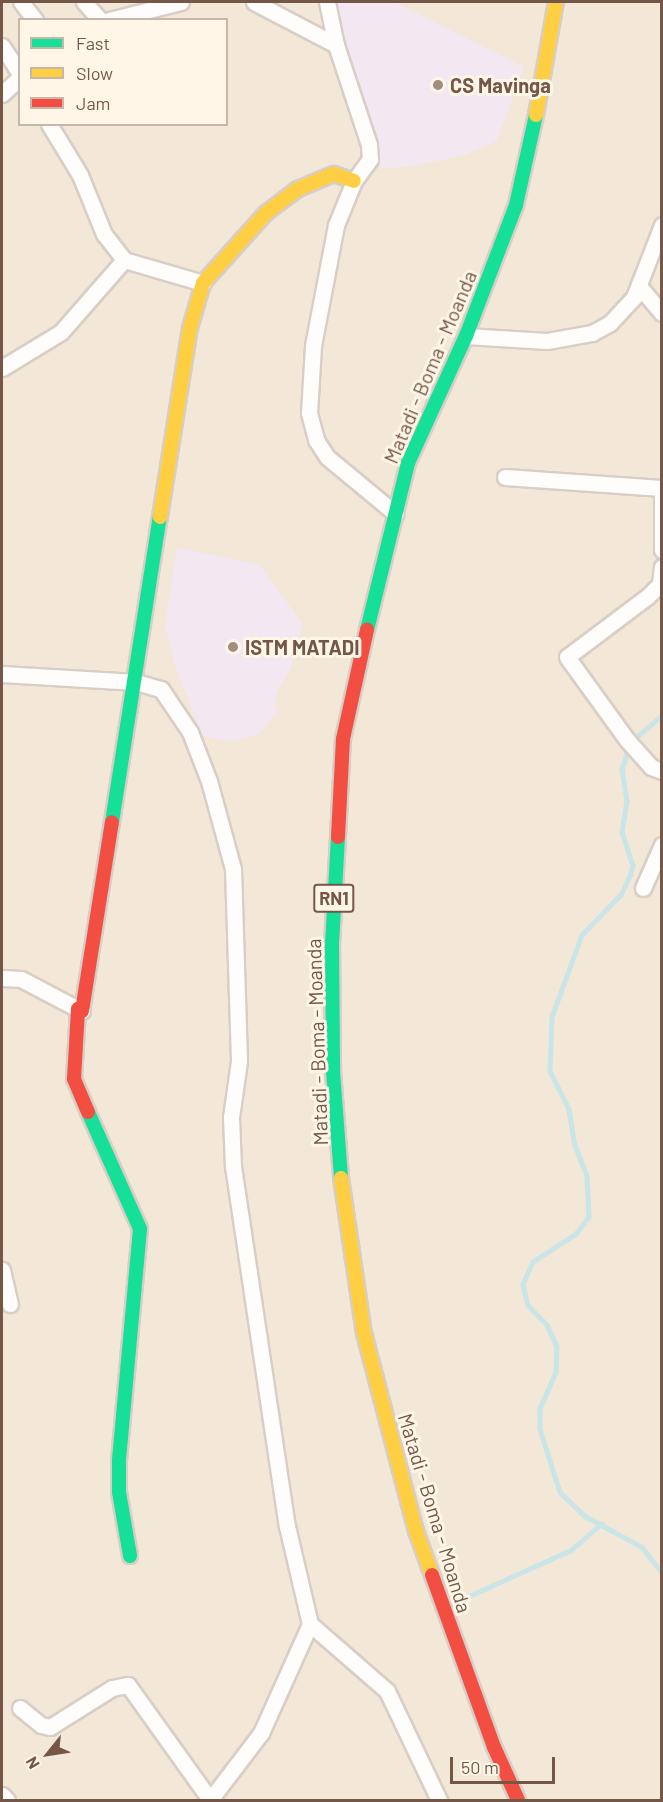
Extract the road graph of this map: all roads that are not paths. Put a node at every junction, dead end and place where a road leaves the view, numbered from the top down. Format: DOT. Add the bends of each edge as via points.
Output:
graph roads {
  1 [pos="21,2"];
  2 [pos="84,2"];
  3 [pos="181,2"];
  4 [pos="254,2"];
  5 [pos="327,2"];
  6 [pos="556,2"];
  7 [pos="33,18"];
  8 [pos="98,18"];
  9 [pos="117,18"];
  10 [pos="336,45"];
  11 [pos="2,46"];
  12 [pos="18,73"];
  13 [pos="18,79"];
  14 [pos="9,93"];
  15 [pos="50,126"];
  16 [pos="354,181"];
  17 [pos="662,225"];
  18 [pos="124,260"];
  19 [pos="203,283"];
  20 [pos="639,286"];
  21 [pos="662,313"];
  22 [pos="466,336"];
  23 [pos="2,369"];
  24 [pos="505,477"];
  25 [pos="662,488"];
  26 [pos="662,496"];
  27 [pos="396,514"];
  28 [pos="662,550"];
  29 [pos="662,567"];
  30 [pos="2,674"];
  31 [pos="136,682"];
  32 [pos="662,771"];
  33 [pos="662,845"];
  34 [pos="643,888"];
  35 [pos="2,978"];
  36 [pos="82,1011"];
  37 [pos="2,1270"];
  38 [pos="10,1304"];
  39 [pos="130,1556"];
  40 [pos="310,1624"];
  41 [pos="20,1708"];
  42 [pos="2,1795"];
  43 [pos="209,1799"];
  44 [pos="7,1800"];
  45 [pos="439,1800"];
  46 [pos="518,1800"];
  1 -- 7 [label="street"];
  2 -- 8 [label="street"];
  3 -- 9 [label="street"];
  4 -- 10 [label="street"];
  5 -- 10 [label="street"];
  6 -- 22 [label="main road, Matadi - Boma - Moanda / RN1" via="516,205"];
  10 -- 16 [label="street" via="369,145 370,159"];
  11 -- 12 [label="street"];
  13 -- 14 [label="street"];
  15 -- 18 [label="street" via="80,175 104,234"];
  16 -- 19 [label="main road" via="334,174 298,189 266,213"];
  16 -- 27 [label="street" via="336,225 313,346 309,413 316,440 327,457"];
  17 -- 20 [label="street"];
  18 -- 19 [label="street"];
  18 -- 23 [label="street" via="62,332"];
  19 -- 31 [label="main road" via="190,328"];
  20 -- 21 [label="street"];
  20 -- 22 [label="street" via="617,316 592,333 548,341"];
  22 -- 27 [label="main road, Matadi - Boma - Moanda / RN1" via="408,463"];
  24 -- 25 [label="street"];
  26 -- 28 [label="street"];
  27 -- 46 [label="main road, Matadi - Boma - Moanda / RN1" via="343,739 332,956 333,1071 343,1205 364,1333 416,1531 494,1747"];
  29 -- 32 [label="street" via="660,584 648,596 567,657 627,740 651,767"];
  30 -- 31 [label="street"];
  31 -- 36 [label="main road"];
  31 -- 40 [label="street" via="161,689 190,732 209,781 233,869 239,1061 231,1117 233,1166 287,1526"];
  33 -- 34 [label="street"];
  35 -- 36 [label="street" via="21,979"];
  36 -- 39 [label="main road" via="78,1009 74,1079 135,1214 142,1245 120,1417 119,1492"];
  37 -- 38 [label="street"];
  40 -- 43 [label="street" via="261,1733 247,1756"];
  40 -- 45 [label="street" via="387,1691"];
  41 -- 43 [label="street" via="41,1725 50,1727 111,1688 128,1685"];
  42 -- 44 [label="street"];
}
